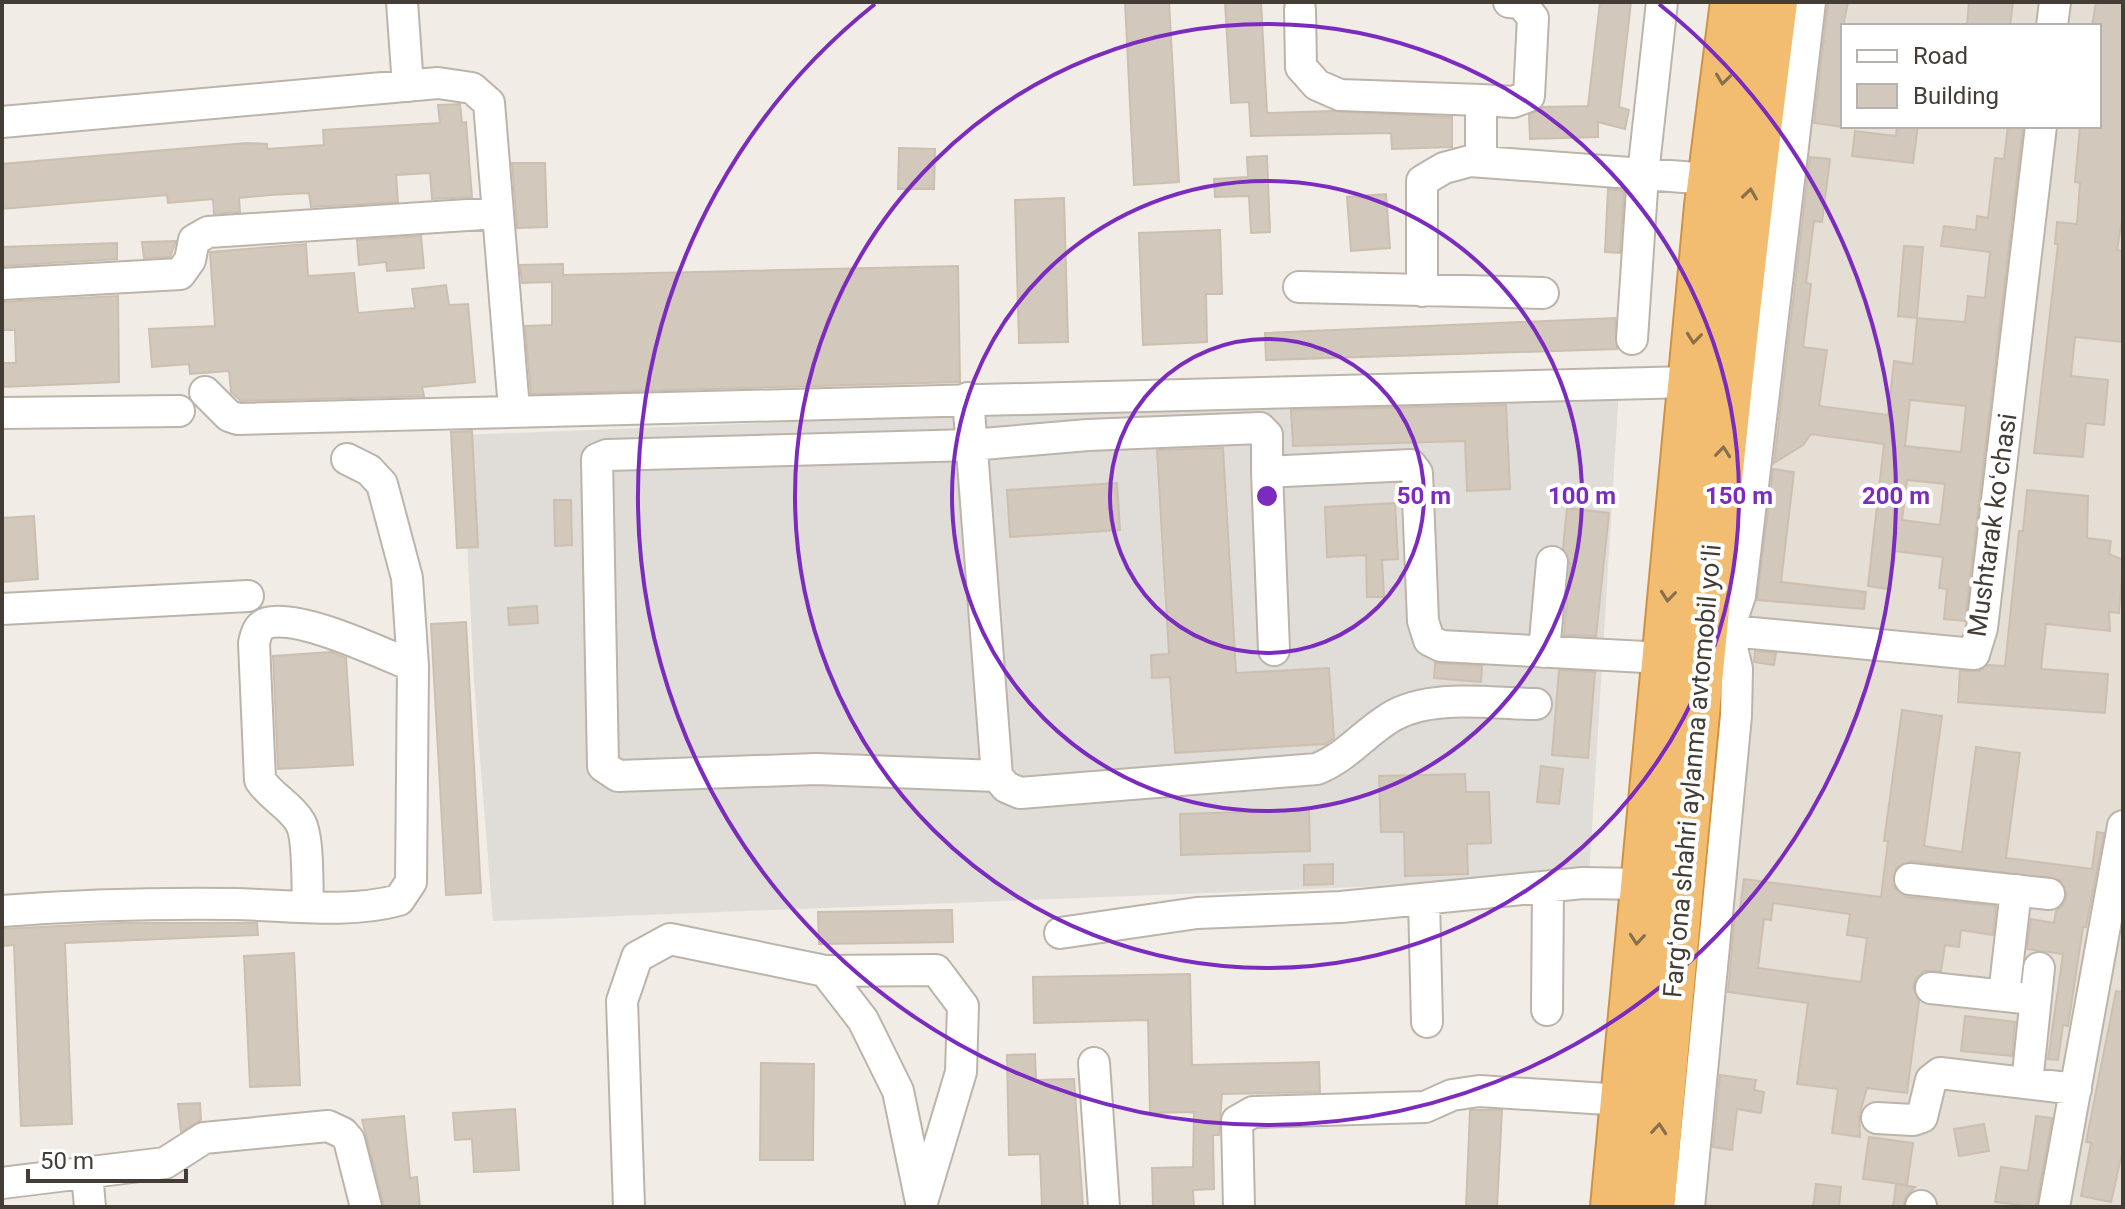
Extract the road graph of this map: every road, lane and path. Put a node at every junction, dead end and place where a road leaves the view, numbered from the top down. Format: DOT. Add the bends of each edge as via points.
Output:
graph roads {
  1 [pos="402,2"];
  2 [pos="1509,2"];
  3 [pos="1662,2"];
  4 [pos="1733,2"];
  5 [pos="1775,2"];
  6 [pos="1810,2"];
  7 [pos="2055,2"];
  8 [pos="1300,9"];
  9 [pos="2052,24"];
  10 [pos="408,86"];
  11 [pos="1481,100"];
  12 [pos="2,122"];
  13 [pos="2041,128"];
  14 [pos="1481,162"];
  15 [pos="1643,174"];
  16 [pos="1710,179"];
  17 [pos="498,213"];
  18 [pos="2,284"];
  19 [pos="1299,287"];
  20 [pos="1422,291"];
  21 [pos="1543,293"];
  22 [pos="1632,339"];
  23 [pos="1689,382"];
  24 [pos="205,392"];
  25 [pos="968,398"];
  26 [pos="514,409"];
  27 [pos="179,411"];
  28 [pos="2,413"];
  29 [pos="971,445"];
  30 [pos="347,459"];
  31 [pos="1267,472"];
  32 [pos="1552,562"];
  33 [pos="248,596"];
  34 [pos="2,609"];
  35 [pos="1716,630"];
  36 [pos="1274,650"];
  37 [pos="1544,652"];
  38 [pos="1663,658"];
  39 [pos="413,666"];
  40 [pos="1536,704"];
  41 [pos="997,776"];
  42 [pos="2123,826"];
  43 [pos="1910,879"];
  44 [pos="1642,884"];
  45 [pos="1548,887"];
  46 [pos="2016,890"];
  47 [pos="2049,894"];
  48 [pos="1424,900"];
  49 [pos="308,906"];
  50 [pos="2,911"];
  51 [pos="1699,911"];
  52 [pos="1060,933"];
  53 [pos="2114,934"];
  54 [pos="2039,968"];
  55 [pos="825,971"];
  56 [pos="1931,988"];
  57 [pos="2004,995"];
  58 [pos="2036,999"];
  59 [pos="1547,1010"];
  60 [pos="1427,1022"];
  61 [pos="1094,1063"];
  62 [pos="2027,1083"];
  63 [pos="2076,1089"];
  64 [pos="1623,1100"];
  65 [pos="1877,1118"];
  66 [pos="87,1173"];
  67 [pos="2,1183"];
  68 [pos="922,1206"];
  69 [pos="90,1207"];
  70 [pos="366,1207"];
  71 [pos="629,1207"];
  72 [pos="1104,1207"];
  73 [pos="1239,1207"];
  74 [pos="1613,1207"];
  75 [pos="1652,1207"];
  76 [pos="1689,1207"];
  77 [pos="2054,1207"];
  1 -- 10 [label="street"];
  2 -- 11 [label="street" via="1521,3 1533,18 1529,96 1513,102"];
  3 -- 15 [label="street"];
  4 -- 16 [label="highway, Fargʻona shahri aylanma avtomobil yoʻli, one-way"];
  35 -- 5 [label="highway, Fargʻona shahri aylanma avtomobil yoʻli, one-way" via="1747,214"];
  6 -- 35 [label="street" via="1740,596"];
  7 -- 9 [label="street"];
  8 -- 11 [label="street" via="1301,67 1317,85 1340,95"];
  10 -- 12 [label="street"];
  10 -- 17 [label="street" via="472,88 489,103"];
  11 -- 14 [label="street"];
  13 -- 35 [label="street, Mushtarak koʻchasi" via="1982,628 1974,654"];
  14 -- 15 [label="street"];
  14 -- 20 [label="street" via="1444,168 1422,181"];
  15 -- 16 [label="street"];
  15 -- 22 [label="street"];
  16 -- 23 [label="highway, Fargʻona shahri aylanma avtomobil yoʻli, one-way"];
  17 -- 18 [label="street" via="208,232 194,240 180,274"];
  17 -- 26 [label="street"];
  19 -- 20 [label="street"];
  20 -- 21 [label="street"];
  23 -- 25 [label="street"];
  23 -- 38 [label="highway, Fargʻona shahri aylanma avtomobil yoʻli, one-way"];
  24 -- 26 [label="street" via="238,419"];
  25 -- 26 [label="street" via="533,414"];
  25 -- 29 [label="street"];
  27 -- 28 [label="street"];
  29 -- 31 [label="street" via="1260,428 1267,435"];
  29 -- 41 [label="street"];
  29 -- 41 [label="street" via="597,459 603,766 618,776 816,769"];
  30 -- 39 [label="street" via="382,484 393,515 407,578"];
  31 -- 36 [label="street"];
  31 -- 37 [label="street" via="1411,465 1417,473 1423,621 1429,640 1441,646"];
  32 -- 37 [label="street"];
  33 -- 34 [label="street"];
  35 -- 51 [label="highway, Fargʻona shahri aylanma avtomobil yoʻli"];
  37 -- 38 [label="street"];
  38 -- 44 [label="highway, Fargʻona shahri aylanma avtomobil yoʻli"];
  39 -- 49 [label="street" via="411,882 399,900 382,905"];
  39 -- 49 [label="street" via="312,627 266,623 258,630 254,643 260,780 303,825"];
  40 -- 41 [label="street" via="1420,703 1370,732 1343,758 1317,769 1020,793"];
  42 -- 53 [label="street"];
  43 -- 46 [label="street"];
  44 -- 45 [label="street"];
  44 -- 64 [label="highway, Fargʻona shahri aylanma avtomobil yoʻli, one-way"];
  45 -- 48 [label="street"];
  45 -- 59 [label="street"];
  46 -- 47 [label="street"];
  46 -- 57 [label="street"];
  48 -- 52 [label="street" via="1197,913"];
  48 -- 60 [label="street"];
  49 -- 50 [label="street" via="117,902"];
  75 -- 51 [label="highway, Fargʻona shahri aylanma avtomobil yoʻli, one-way"];
  51 -- 76 [label="street"];
  53 -- 63 [label="street"];
  54 -- 58 [label="street"];
  55 -- 68 [label="street" via="863,1020 898,1091"];
  55 -- 68 [label="street" via="936,970 963,1006 961,1072"];
  55 -- 71 [label="street" via="670,939 637,957 622,1001"];
  56 -- 57 [label="street"];
  57 -- 58 [label="street"];
  58 -- 62 [label="street"];
  61 -- 72 [label="street"];
  62 -- 63 [label="street"];
  62 -- 65 [label="street" via="1940,1073 1931,1080 1922,1117"];
  63 -- 77 [label="street"];
  64 -- 73 [label="street" via="1479,1091 1425,1107 1253,1112 1237,1121"];
  64 -- 74 [label="highway, Fargʻona shahri aylanma avtomobil yoʻli"];
  66 -- 67 [label="street"];
  66 -- 69 [label="street"];
  66 -- 70 [label="street" via="165,1163 204,1138 328,1126 349,1140"];
}
